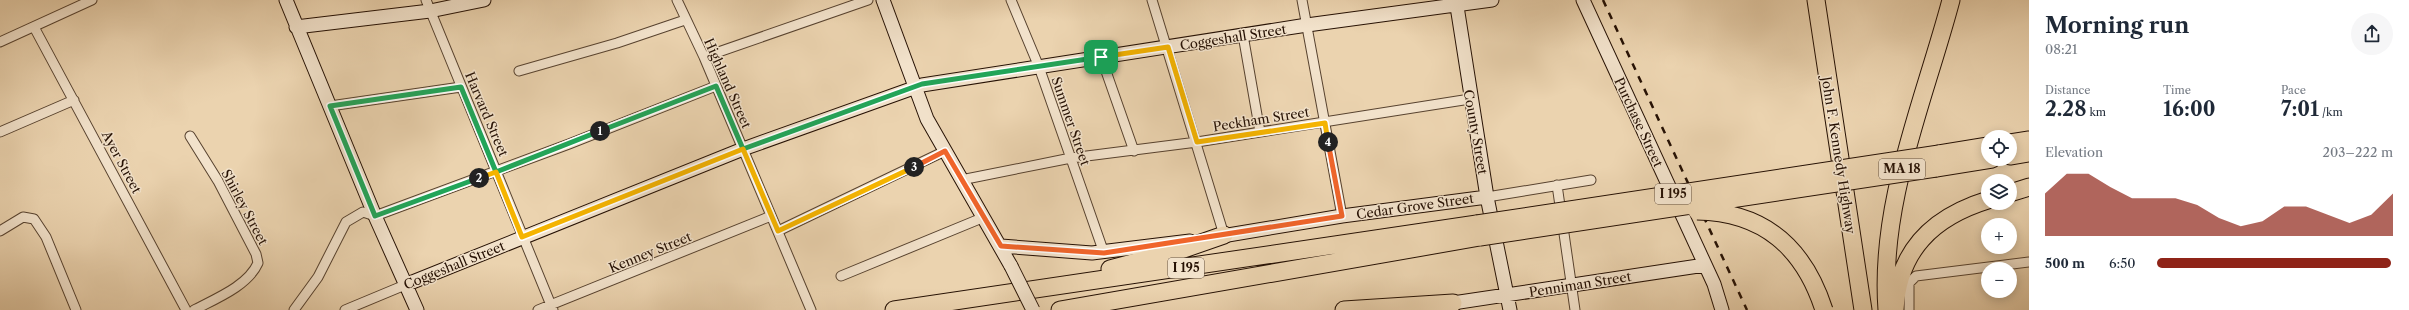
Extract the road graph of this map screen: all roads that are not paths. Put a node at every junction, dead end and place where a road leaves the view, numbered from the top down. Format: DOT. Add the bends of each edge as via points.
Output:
graph roads {
  1 [pos="92,0"];
  2 [pos="286,0"];
  3 [pos="484,0"];
  4 [pos="677,0"];
  5 [pos="868,0"];
  6 [pos="883,0"];
  7 [pos="1011,0"];
  8 [pos="1152,0"];
  9 [pos="1302,0"];
  10 [pos="1492,0"];
  11 [pos="1583,0"];
  12 [pos="1816,0"];
  13 [pos="1951,0"];
  14 [pos="1456,3"];
  15 [pos="428,5"];
  16 [pos="685,20"];
  17 [pos="1307,25"];
  18 [pos="34,27"];
  19 [pos="296,27"];
  20 [pos="1243,35"];
  21 [pos="0,42"];
  22 [pos="1168,47"];
  23 [pos="704,57"];
  24 [pos="1101,57"];
  25 [pos="1039,67"];
  26 [pos="519,71"];
  27 [pos="716,86"];
  28 [pos="461,87"];
  29 [pos="914,87"];
  30 [pos="1470,99"];
  31 [pos="74,100"];
  32 [pos="330,106"];
  33 [pos="1325,123"];
  34 [pos="0,132"];
  35 [pos="1260,132"];
  36 [pos="190,136"];
  37 [pos="2029,140"];
  38 [pos="1197,142"];
  39 [pos="2017,142"];
  40 [pos="1981,148"];
  41 [pos="743,149"];
  42 [pos="945,151"];
  43 [pos="1134,151"];
  44 [pos="2029,153"];
  45 [pos="2017,155"];
  46 [pos="1070,158"];
  47 [pos="1981,159"];
  48 [pos="1937,161"];
  49 [pos="496,172"];
  50 [pos="961,180"];
  51 [pos="1591,180"];
  52 [pos="1557,185"];
  53 [pos="2029,187"];
  54 [pos="2017,191"];
  55 [pos="1487,197"];
  56 [pos="1981,203"];
  57 [pos="1634,214"];
  58 [pos="375,216"];
  59 [pos="771,216"];
  60 [pos="1342,216"];
  61 [pos="982,218"];
  62 [pos="1850,224"];
  63 [pos="0,231"];
  64 [pos="778,231"];
  65 [pos="1478,231"];
  66 [pos="1224,235"];
  67 [pos="522,237"];
  68 [pos="1001,246"];
  69 [pos="1104,253"];
  70 [pos="2029,262"];
  71 [pos="1705,265"];
  72 [pos="841,276"];
  73 [pos="405,284"];
  74 [pos="1571,286"];
  75 [pos="1035,289"];
  76 [pos="1507,295"];
  77 [pos="1453,303"];
  78 [pos="552,307"];
  79 [pos="76,310"];
  80 [pos="186,310"];
  81 [pos="194,310"];
  82 [pos="294,310"];
  83 [pos="345,310"];
  84 [pos="417,310"];
  85 [pos="538,310"];
  86 [pos="811,310"];
  87 [pos="894,310"];
  88 [pos="1033,310"];
  89 [pos="1060,310"];
  90 [pos="1344,310"];
  91 [pos="1407,310"];
  92 [pos="1510,310"];
  93 [pos="1575,310"];
  94 [pos="1722,310"];
  95 [pos="1824,310"];
  96 [pos="1854,310"];
  97 [pos="1863,310"];
  98 [pos="1887,310"];
  99 [pos="1895,310"];
  100 [pos="1910,310"];
  1 -- 18 [label="street"];
  2 -- 19 [label="main road"];
  3 -- 15 [label="main road"];
  4 -- 16 [label="street, Highland Street"];
  5 -- 23 [label="street"];
  6 -- 29 [label="main road"];
  7 -- 25 [label="street, Summer Street"];
  8 -- 22 [label="street"];
  9 -- 17 [label="street"];
  10 -- 14 [label="main road, Coggeshall Street"];
  11 -- 71 [label="main road, Purchase Street"];
  12 -- 62 [label="highway, John F. Kennedy Highway"];
  13 -- 98 [label="highway, MA 18" via="1895,196 1886,264"];
  14 -- 17 [label="main road, Coggeshall Street"];
  14 -- 30 [label="main road, County Street"];
  15 -- 19 [label="main road"];
  15 -- 28 [label="street, Harvard Street"];
  16 -- 23 [label="street, Highland Street"];
  16 -- 26 [label="street" via="616,44"];
  17 -- 20 [label="main road, Coggeshall Street"];
  17 -- 33 [label="street"];
  18 -- 21 [label="street"];
  18 -- 31 [label="street, Ayer Street"];
  19 -- 32 [label="main road"];
  20 -- 22 [label="main road, Coggeshall Street"];
  20 -- 35 [label="street"];
  22 -- 24 [label="main road, Coggeshall Street"];
  22 -- 38 [label="street"];
  23 -- 27 [label="street, Highland Street"];
  24 -- 25 [label="main road, Coggeshall Street"];
  24 -- 43 [label="street"];
  25 -- 29 [label="main road, Coggeshall Street"];
  25 -- 46 [label="street, Summer Street"];
  27 -- 41 [label="street, Highland Street"];
  27 -- 49 [label="street"];
  28 -- 32 [label="street"];
  28 -- 49 [label="street, Harvard Street"];
  29 -- 41 [label="main road, Coggeshall Street"];
  29 -- 42 [label="main road" via="927,119"];
  30 -- 33 [label="street, Peckham Street"];
  30 -- 55 [label="main road, County Street"];
  31 -- 34 [label="street"];
  31 -- 80 [label="street, Ayer Street"];
  32 -- 58 [label="main road"];
  33 -- 35 [label="street, Peckham Street"];
  33 -- 60 [label="street"];
  35 -- 38 [label="street, Peckham Street"];
  36 -- 81 [label="street, Shirley Street" via="218,181 256,254 258,263 238,285"];
  37 -- 39 [label="highway"];
  38 -- 43 [label="street, Peckham Street"];
  38 -- 66 [label="street"];
  40 -- 48 [label="highway, I 195"];
  41 -- 59 [label="street, Highland Street"];
  41 -- 67 [label="main road, Coggeshall Street"];
  42 -- 50 [label="main road"];
  42 -- 64 [label="street"];
  43 -- 46 [label="street, Peckham Street"];
  44 -- 45 [label="highway"];
  46 -- 50 [label="street, Peckham Street"];
  46 -- 69 [label="street, Summer Street"];
  47 -- 48 [label="highway, I 195"];
  48 -- 57 [label="highway, I 195, bridge"];
  48 -- 65 [label="highway, I 195, bridge"];
  49 -- 58 [label="street"];
  49 -- 67 [label="street, Harvard Street"];
  50 -- 61 [label="main road"];
  51 -- 52 [label="street, Cedar Grove Street"];
  52 -- 55 [label="street, Cedar Grove Street"];
  52 -- 74 [label="street"];
  53 -- 54 [label="highway"];
  55 -- 60 [label="main road, Cedar Grove Street"];
  55 -- 76 [label="main road, County Street"];
  56 -- 99 [label="highway" via="1953,213 1923,238 1902,270"];
  57 -- 65 [label="highway, I 195, bridge"];
  57 -- 95 [label="highway, bridge" via="1711,212 1735,215 1758,224 1775,235 1799,258 1813,280"];
  58 -- 73 [label="main road"];
  58 -- 82 [label="street" via="363,212 346,222 318,277"];
  59 -- 64 [label="street, Highland Street"];
  59 -- 78 [label="street, Kenney Street"];
  60 -- 66 [label="main road, Cedar Grove Street"];
  61 -- 68 [label="main road"];
  61 -- 72 [label="street"];
  62 -- 96 [label="highway"];
  62 -- 97 [label="highway, John F. Kennedy Highway"];
  63 -- 79 [label="street" via="20,218 34,219 46,239"];
  64 -- 86 [label="street, Highland Street"];
  65 -- 75 [label="highway, I 195"];
  65 -- 89 [label="highway, I 195"];
  66 -- 69 [label="main road, Cedar Grove Street"];
  66 -- 75 [label="highway" via="1178,251"];
  67 -- 73 [label="main road, Coggeshall Street"];
  67 -- 78 [label="street, Harvard Street"];
  68 -- 69 [label="main road, Cedar Grove Street"];
  68 -- 88 [label="main road, bridge"];
  70 -- 100 [label="street" via="1916,276 1910,280"];
  71 -- 74 [label="main road, Penniman Street"];
  71 -- 94 [label="main road, Purchase Street"];
  73 -- 83 [label="street, Coggeshall Street"];
  73 -- 84 [label="main road"];
  74 -- 76 [label="main road, Penniman Street"];
  74 -- 93 [label="street"];
  75 -- 87 [label="highway, I 195"];
  76 -- 77 [label="main road, Penniman Street"];
  76 -- 92 [label="main road, County Street"];
  77 -- 90 [label="highway"];
  77 -- 91 [label="street, Penniman Street"];
  78 -- 85 [label="street, Kenney Street"];
}
